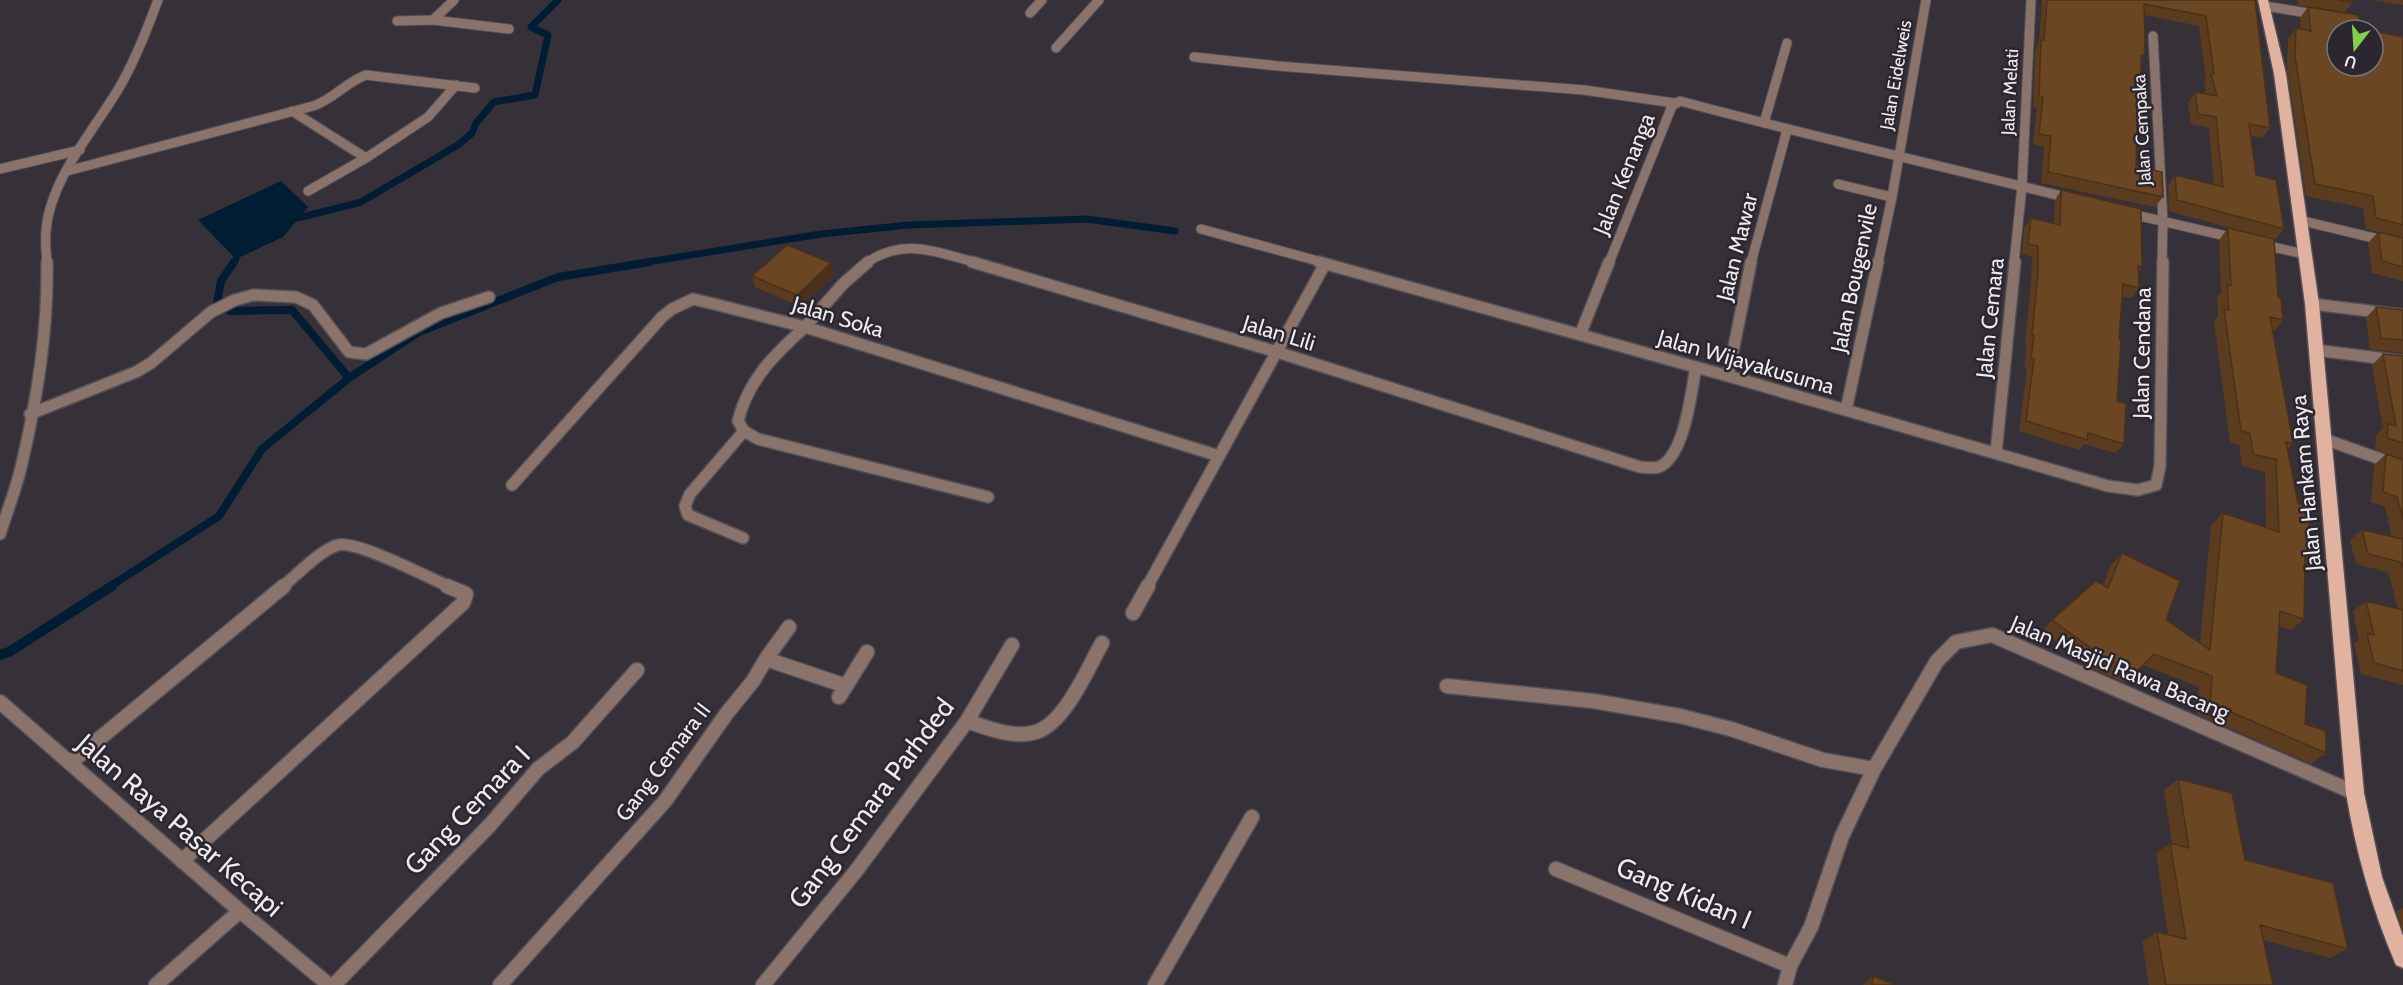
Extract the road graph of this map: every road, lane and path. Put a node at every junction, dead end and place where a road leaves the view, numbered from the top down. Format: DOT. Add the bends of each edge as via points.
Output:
graph roads {
  1 [pos="158,0"];
  2 [pos="454,0"];
  3 [pos="1042,0"];
  4 [pos="1099,0"];
  5 [pos="1926,0"];
  6 [pos="2031,0"];
  7 [pos="2264,3"];
  8 [pos="1030,13"];
  9 [pos="2330,16"];
  10 [pos="433,20"];
  11 [pos="397,21"];
  12 [pos="509,29"];
  13 [pos="2153,36"];
  14 [pos="1787,43"];
  15 [pos="1056,48"];
  16 [pos="1194,57"];
  17 [pos="456,85"];
  18 [pos="475,88"];
  19 [pos="1674,103"];
  20 [pos="291,111"];
  21 [pos="1764,123"];
  22 [pos="1787,130"];
  23 [pos="80,150"];
  24 [pos="1899,155"];
  25 [pos="366,158"];
  26 [pos="0,169"];
  27 [pos="67,171"];
  28 [pos="1838,184"];
  29 [pos="2022,186"];
  30 [pos="308,191"];
  31 [pos="1892,197"];
  32 [pos="2087,203"];
  33 [pos="2120,211"];
  34 [pos="2299,220"];
  35 [pos="2163,222"];
  36 [pos="1202,229"];
  37 [pos="2403,245"];
  38 [pos="2304,254"];
  39 [pos="1325,264"];
  40 [pos="489,297"];
  41 [pos="2312,304"];
  42 [pos="2403,315"];
  43 [pos="805,327"];
  44 [pos="1580,335"];
  45 [pos="2315,350"];
  46 [pos="1276,352"];
  47 [pos="2403,361"];
  48 [pos="1696,367"];
  49 [pos="1728,376"];
  50 [pos="1846,410"];
  51 [pos="30,414"];
  52 [pos="744,431"];
  53 [pos="2324,439"];
  54 [pos="1996,453"];
  55 [pos="1219,456"];
  56 [pos="2403,468"];
  57 [pos="512,485"];
  58 [pos="2156,485"];
  59 [pos="988,497"];
  60 [pos="0,534"];
  61 [pos="743,538"];
  62 [pos="1133,613"];
  63 [pos="789,627"];
  64 [pos="1102,643"];
  65 [pos="1012,645"];
  66 [pos="867,652"];
  67 [pos="766,659"];
  68 [pos="638,670"];
  69 [pos="1447,686"];
  70 [pos="0,702"];
  71 [pos="967,721"];
  72 [pos="70,763"];
  73 [pos="1874,769"];
  74 [pos="2355,793"];
  75 [pos="1252,817"];
  76 [pos="182,861"];
  77 [pos="1556,869"];
  78 [pos="240,911"];
  79 [pos="2403,958"];
  80 [pos="1790,966"];
  81 [pos="156,985"];
  82 [pos="329,985"];
  83 [pos="334,985"];
  84 [pos="500,985"];
  85 [pos="763,985"];
  86 [pos="1155,985"];
  87 [pos="1785,985"];
  1 -- 23 [label="street" via="133,59"];
  2 -- 10 [label="street"];
  3 -- 8 [label="street"];
  4 -- 15 [label="street"];
  5 -- 24 [label="street, Jalan Eidelweis"];
  6 -- 29 [label="street, Jalan Melati"];
  7 -- 9 [label="street"];
  7 -- 34 [label="main road, Jalan Hankam Raya" via="2280,74"];
  10 -- 11 [label="street"];
  10 -- 12 [label="street"];
  13 -- 35 [label="street, Jalan Cempaka"];
  14 -- 21 [label="street"];
  16 -- 19 [label="street" via="1273,68 1446,77 1624,93"];
  17 -- 18 [label="street"];
  17 -- 20 [label="street" via="366,75 328,100"];
  17 -- 25 [label="street" via="428,117"];
  19 -- 21 [label="street, Jalan Kenanga" via="1691,102"];
  19 -- 44 [label="street, Jalan Kenanga"];
  20 -- 25 [label="street"];
  20 -- 27 [label="street"];
  21 -- 22 [label="street, Jalan Kenanga"];
  22 -- 24 [label="street, Jalan Kenanga"];
  22 -- 49 [label="street, Jalan Mawar" via="1749,270"];
  23 -- 26 [label="street"];
  23 -- 27 [label="street"];
  24 -- 29 [label="street, Jalan Kenanga"];
  24 -- 31 [label="street, Jalan Bougenvile"];
  25 -- 30 [label="street"];
  27 -- 51 [label="street" via="54,198 46,231 47,289"];
  28 -- 31 [label="street"];
  29 -- 32 [label="street, Jalan Kenanga"];
  29 -- 54 [label="street, Jalan Cemara"];
  31 -- 50 [label="street, Jalan Bougenvile"];
  33 -- 35 [label="street"];
  34 -- 37 [label="street"];
  34 -- 38 [label="main road, Jalan Hankam Raya"];
  35 -- 38 [label="street"];
  35 -- 58 [label="street, Jalan Cendana" via="2160,466"];
  36 -- 39 [label="street, Jalan Wijayakusuma"];
  38 -- 41 [label="main road, Jalan Hankam Raya"];
  39 -- 44 [label="street, Jalan Wijayakusuma"];
  39 -- 46 [label="street"];
  40 -- 51 [label="street" via="441,313 366,354 350,352 313,304 296,297 253,295 211,312 136,372"];
  41 -- 42 [label="street"];
  41 -- 45 [label="main road, Jalan Hankam Raya"];
  43 -- 46 [label="street, Jalan Lili" via="848,280 879,255 916,248"];
  43 -- 52 [label="street, Jalan Lili" via="767,361 748,391 738,421"];
  43 -- 55 [label="street, Jalan Soka"];
  43 -- 57 [label="street, Jalan Soka" via="693,299 672,309"];
  44 -- 48 [label="street, Jalan Wijayakusuma"];
  45 -- 47 [label="street"];
  45 -- 53 [label="main road, Jalan Hankam Raya"];
  46 -- 48 [label="street, Jalan Lili" via="1640,466 1657,468 1669,461 1680,438"];
  46 -- 55 [label="street"];
  48 -- 49 [label="street, Jalan Wijayakusuma"];
  49 -- 50 [label="street, Jalan Wijayakusuma"];
  50 -- 54 [label="street, Jalan Wijayakusuma"];
  51 -- 60 [label="street" via="22,464"];
  52 -- 59 [label="street" via="758,439"];
  52 -- 61 [label="street" via="690,494 685,506 688,515"];
  53 -- 56 [label="street"];
  53 -- 74 [label="main road, Jalan Hankam Raya"];
  54 -- 58 [label="street, Jalan Wijayakusuma" via="2132,492 2144,492"];
  55 -- 62 [label="street"];
  63 -- 67 [label="street, Gang Cemara II"];
  64 -- 71 [label="street" via="1048,727 1020,733"];
  65 -- 71 [label="street, Gang Cemara Parhded"];
  66 -- 67 [label="street" via="843,691"];
  67 -- 84 [label="street, Gang Cemara II" via="665,801"];
  68 -- 83 [label="street, Gang Cemara I" via="573,742 538,769 490,825"];
  69 -- 73 [label="street" via="1593,701 1680,716 1823,760"];
  70 -- 72 [label="street, Jalan Raya Pasar Kecapi"];
  71 -- 85 [label="street, Gang Cemara Parhded" via="856,871"];
  72 -- 76 [label="street, Jalan Raya Pasar Kecapi"];
  72 -- 76 [label="street" via="328,549 340,544 365,549 466,594 463,603"];
  73 -- 74 [label="street, Jalan Masjid Rawa Bacang" via="1937,661 1956,642 1992,635"];
  73 -- 80 [label="street, Jalan Masjid Rawa Bacang" via="1842,836 1811,927"];
  74 -- 79 [label="main road, Jalan Hankam Raya" via="2362,838 2379,899"];
  75 -- 86 [label="street"];
  76 -- 78 [label="street, Jalan Raya Pasar Kecapi"];
  77 -- 80 [label="street, Gang Kidan I"];
  78 -- 81 [label="street"];
  78 -- 82 [label="street, Jalan Raya Pasar Kecapi"];
  80 -- 87 [label="street, Jalan Masjid Rawa Bacang"];
}
